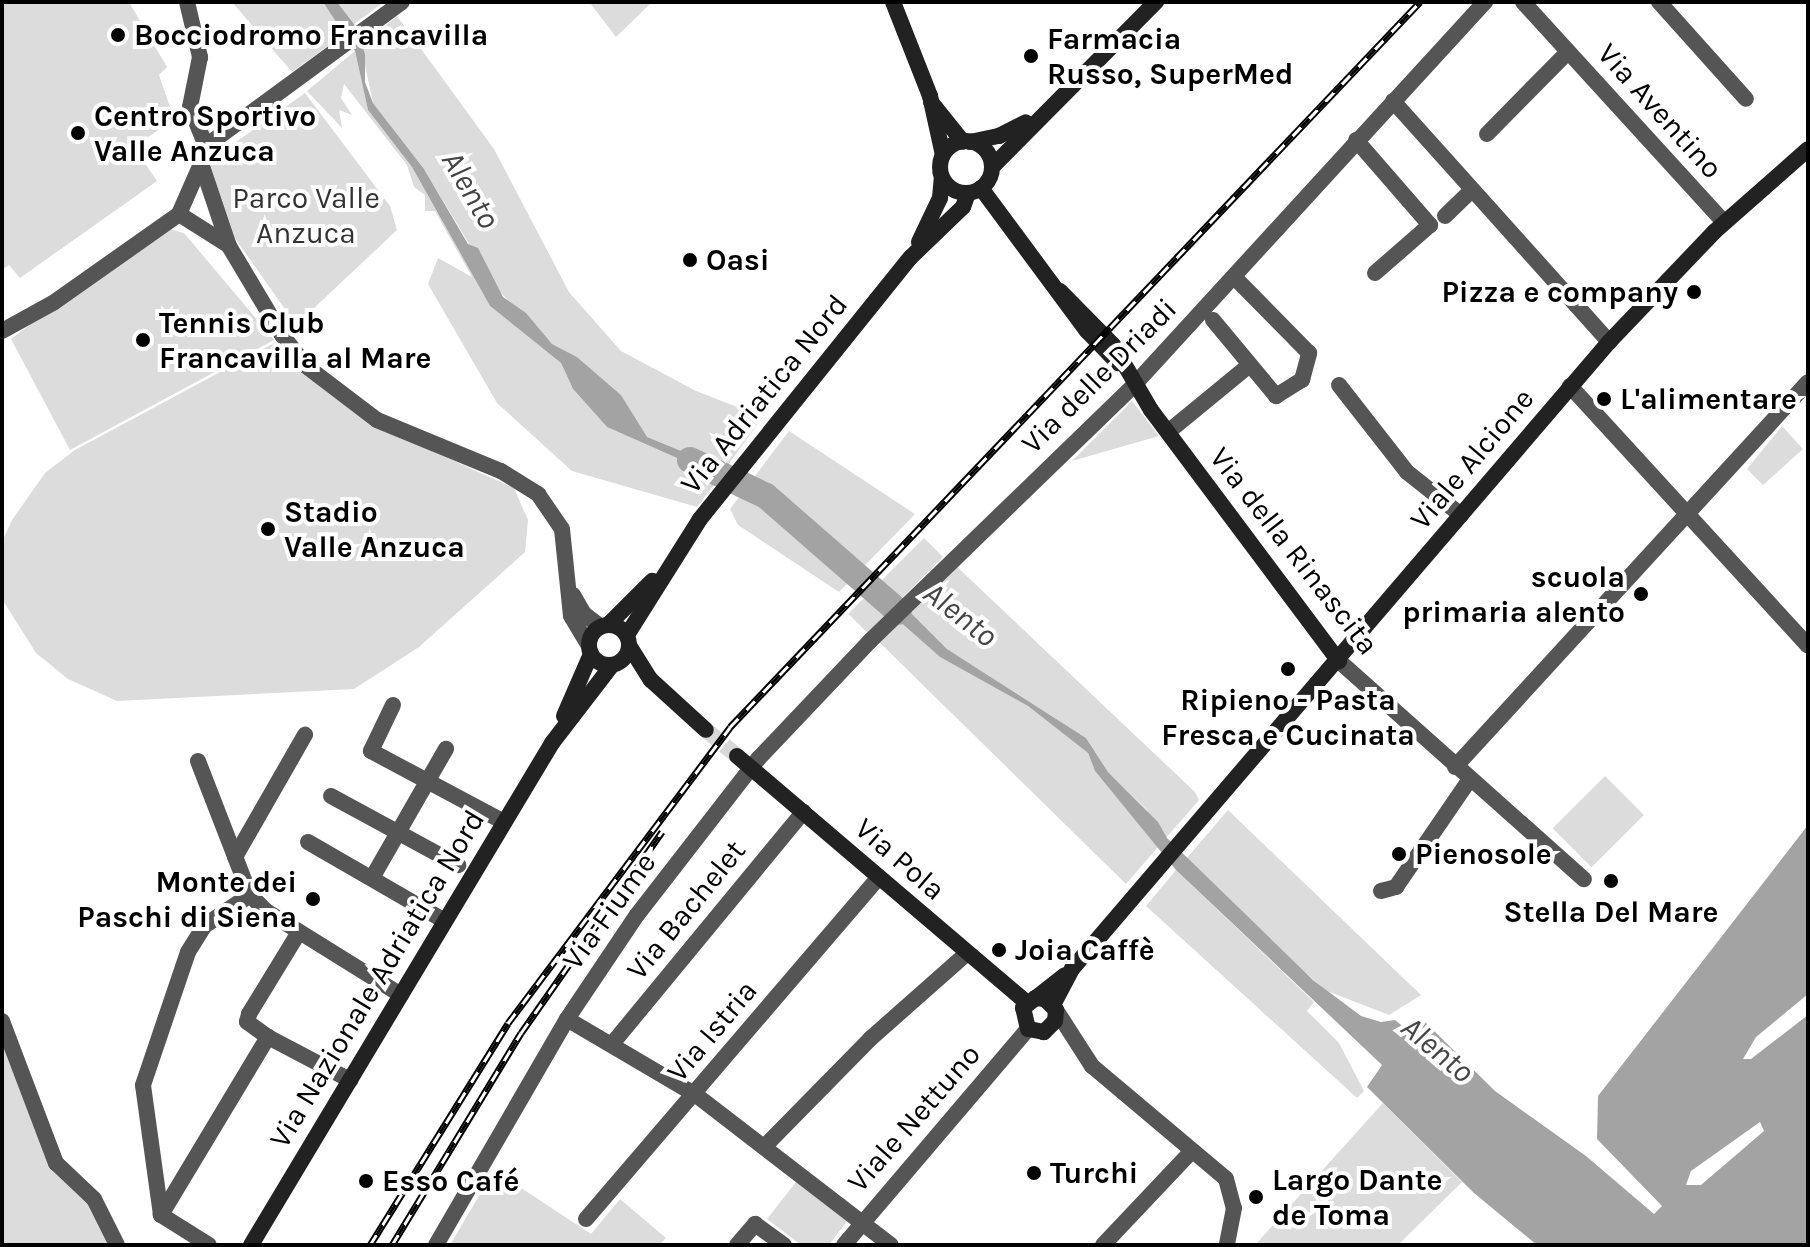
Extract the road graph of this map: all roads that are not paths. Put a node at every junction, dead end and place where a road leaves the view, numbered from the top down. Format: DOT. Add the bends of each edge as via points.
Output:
graph roads {
  1 [pos="187,2"];
  2 [pos="402,2"];
  3 [pos="893,2"];
  4 [pos="1156,2"];
  5 [pos="1485,2"];
  6 [pos="1523,2"];
  7 [pos="1659,2"];
  8 [pos="1568,52"];
  9 [pos="1746,99"];
  10 [pos="1393,101"];
  11 [pos="931,102"];
  12 [pos="1037,116"];
  13 [pos="1487,134"];
  14 [pos="1356,140"];
  15 [pos="966,142"];
  16 [pos="206,146"];
  17 [pos="1808,149"];
  18 [pos="943,155"];
  19 [pos="201,163"];
  20 [pos="992,167"];
  21 [pos="942,177"];
  22 [pos="1472,190"];
  23 [pos="975,191"];
  24 [pos="179,214"];
  25 [pos="1445,216"];
  26 [pos="1724,222"];
  27 [pos="229,246"];
  28 [pos="911,257"];
  29 [pos="1375,273"];
  30 [pos="1235,278"];
  31 [pos="1213,320"];
  32 [pos="2,331"];
  33 [pos="1609,342"];
  34 [pos="1247,367"];
  35 [pos="1808,382"];
  36 [pos="1134,385"];
  37 [pos="1339,385"];
  38 [pos="1570,386"];
  39 [pos="1168,432"];
  40 [pos="1461,515"];
  41 [pos="1684,516"];
  42 [pos="665,569"];
  43 [pos="572,594"];
  44 [pos="604,625"];
  45 [pos="628,641"];
  46 [pos="870,641"];
  47 [pos="1808,646"];
  48 [pos="590,650"];
  49 [pos="1339,661"];
  50 [pos="616,664"];
  51 [pos="651,680"];
  52 [pos="393,705"];
  53 [pos="706,730"];
  54 [pos="305,735"];
  55 [pos="552,743"];
  56 [pos="446,749"];
  57 [pos="737,756"];
  58 [pos="198,761"];
  59 [pos="1455,767"];
  60 [pos="752,768"];
  61 [pos="1470,779"];
  62 [pos="429,781"];
  63 [pos="331,796"];
  64 [pos="803,812"];
  65 [pos="504,822"];
  66 [pos="398,832"];
  67 [pos="308,842"];
  68 [pos="235,857"];
  69 [pos="458,865"];
  70 [pos="879,877"];
  71 [pos="372,878"];
  72 [pos="1584,879"];
  73 [pos="1381,891"];
  74 [pos="250,895"];
  75 [pos="445,921"];
  76 [pos="299,932"];
  77 [pos="966,954"];
  78 [pos="1072,969"];
  79 [pos="401,995"];
  80 [pos="1031,1001"];
  81 [pos="1054,1008"];
  82 [pos="567,1019"];
  83 [pos="2,1021"];
  84 [pos="1028,1029"];
  85 [pos="268,1037"];
  86 [pos="612,1044"];
  87 [pos="350,1080"];
  88 [pos="696,1095"];
  89 [pos="765,1146"];
  90 [pos="1191,1152"];
  91 [pos="161,1215"];
  92 [pos="586,1219"];
  93 [pos="863,1221"];
  94 [pos="117,1245"];
  95 [pos="209,1245"];
  96 [pos="251,1245"];
  97 [pos="436,1245"];
  98 [pos="737,1245"];
  99 [pos="784,1245"];
  100 [pos="844,1245"];
  101 [pos="891,1245"];
  102 [pos="1103,1245"];
  103 [pos="1227,1245"];
  1 -- 16 [label="street" via="200,57 190,107"];
  2 -- 16 [label="street"];
  3 -- 11 [label="street"];
  4 -- 12 [label="street"];
  5 -- 10 [label="street, Via delle Driadi"];
  6 -- 8 [label="street, Via Aventino"];
  7 -- 9 [label="street"];
  8 -- 13 [label="street"];
  8 -- 26 [label="street, Via Aventino"];
  10 -- 14 [label="street, Via delle Driadi"];
  10 -- 22 [label="street"];
  11 -- 15 [label="street"];
  11 -- 18 [label="street"];
  12 -- 15 [label="street" via="1008,133"];
  12 -- 20 [label="street"];
  14 -- 29 [label="street" via="1430,225"];
  14 -- 30 [label="street, Via delle Driadi"];
  15 -- 18 [label="street"];
  15 -- 20 [label="street" via="986,150"];
  16 -- 19 [label="street"];
  17 -- 26 [label="street, Viale Alcione"];
  18 -- 21 [label="street"];
  19 -- 24 [label="street"];
  19 -- 27 [label="street"];
  20 -- 23 [label="street"];
  21 -- 23 [label="street" via="952,189"];
  21 -- 28 [label="street, Via Adriatica Nord" via="940,198"];
  22 -- 25 [label="street"];
  22 -- 33 [label="street"];
  23 -- 28 [label="street, Via Adriatica Nord"];
  23 -- 36 [label="street, Via della Rinascita"];
  24 -- 27 [label="street"];
  24 -- 32 [label="street" via="53,303"];
  26 -- 33 [label="street, Viale Alcione"];
  27 -- 43 [label="street" via="306,366 391,427 501,471 538,494 562,529"];
  28 -- 42 [label="street, Via Adriatica Nord"];
  30 -- 34 [label="street" via="1309,353 1302,380 1276,396"];
  30 -- 36 [label="street, Via delle Driadi"];
  31 -- 34 [label="street"];
  33 -- 38 [label="street, Viale Alcione"];
  34 -- 39 [label="street"];
  35 -- 41 [label="street"];
  36 -- 39 [label="street, Via della Rinascita"];
  36 -- 46 [label="street, Via delle Driadi"];
  37 -- 40 [label="street" via="1407,472"];
  38 -- 40 [label="street, Viale Alcione"];
  38 -- 41 [label="street"];
  39 -- 49 [label="street, Via della Rinascita"];
  40 -- 49 [label="street, Viale Alcione"];
  41 -- 47 [label="street"];
  41 -- 59 [label="street"];
  42 -- 44 [label="street, Via Adriatica Nord"];
  42 -- 45 [label="street, Via Adriatica Nord"];
  43 -- 44 [label="street" via="584,614"];
  43 -- 48 [label="street" via="571,616"];
  44 -- 45 [label="street"];
  44 -- 48 [label="street, Via Adriatica Nord"];
  45 -- 50 [label="street, Via Adriatica Nord"];
  45 -- 51 [label="street"];
  46 -- 60 [label="street, Via Fiume"];
  48 -- 50 [label="street" via="600,663"];
  48 -- 55 [label="street, Via Nazionale Adriatica Nord"];
  49 -- 59 [label="street, Via della Rinascita"];
  49 -- 78 [label="street, Viale Alcione"];
  50 -- 51 [label="street"];
  50 -- 55 [label="street, Via Nazionale Adriatica Nord"];
  51 -- 53 [label="street"];
  52 -- 62 [label="street" via="371,751"];
  54 -- 68 [label="street"];
  55 -- 65 [label="street, Via Nazionale Adriatica Nord"];
  56 -- 62 [label="street"];
  57 -- 60 [label="street, Via Pola"];
  58 -- 68 [label="street"];
  59 -- 61 [label="street, Via della Rinascita"];
  60 -- 64 [label="street, Via Pola"];
  60 -- 82 [label="street, Via Fiume" via="637,915"];
  61 -- 72 [label="street, Via della Rinascita"];
  61 -- 73 [label="street" via="1396,887"];
  62 -- 65 [label="street"];
  62 -- 66 [label="street"];
  63 -- 66 [label="street"];
  64 -- 70 [label="street, Via Pola"];
  64 -- 86 [label="street, Via Bachelet"];
  65 -- 75 [label="street, Via Nazionale Adriatica Nord"];
  66 -- 69 [label="street"];
  66 -- 71 [label="street"];
  67 -- 71 [label="street"];
  68 -- 74 [label="street"];
  70 -- 77 [label="street, Via Pola"];
  70 -- 88 [label="street, Via Istria"];
  71 -- 75 [label="street"];
  74 -- 76 [label="street"];
  74 -- 91 [label="street" via="204,926 188,952 150,1068 165,1191"];
  75 -- 79 [label="street, Via Nazionale Adriatica Nord"];
  76 -- 79 [label="street"];
  76 -- 85 [label="street" via="249,1014 247,1022"];
  77 -- 80 [label="street, Via Pola"];
  77 -- 89 [label="street" via="870,1039"];
  78 -- 80 [label="street, Viale Alcione"];
  78 -- 81 [label="street, Viale Alcione"];
  79 -- 87 [label="street, Via Nazionale Adriatica Nord"];
  80 -- 81 [label="street, Via Pola"];
  80 -- 84 [label="street" via="1022,1019"];
  81 -- 84 [label="street" via="1049,1030"];
  81 -- 90 [label="street" via="1092,1066"];
  82 -- 86 [label="street"];
  82 -- 97 [label="street, Via Fiume"];
  83 -- 94 [label="street" via="56,1163 94,1199"];
  84 -- 93 [label="street, Viale Nettuno"];
  85 -- 87 [label="street"];
  85 -- 91 [label="street"];
  86 -- 88 [label="street"];
  87 -- 96 [label="street, Via Nazionale Adriatica Nord"];
  88 -- 89 [label="street"];
  88 -- 92 [label="street, Via Istria"];
  89 -- 93 [label="street"];
  90 -- 102 [label="street"];
  90 -- 103 [label="street" via="1231,1187 1234,1218"];
  91 -- 95 [label="street"];
  93 -- 100 [label="street, Viale Nettuno"];
  93 -- 101 [label="street"];
  98 -- 99 [label="street" via="755,1224"];
}
